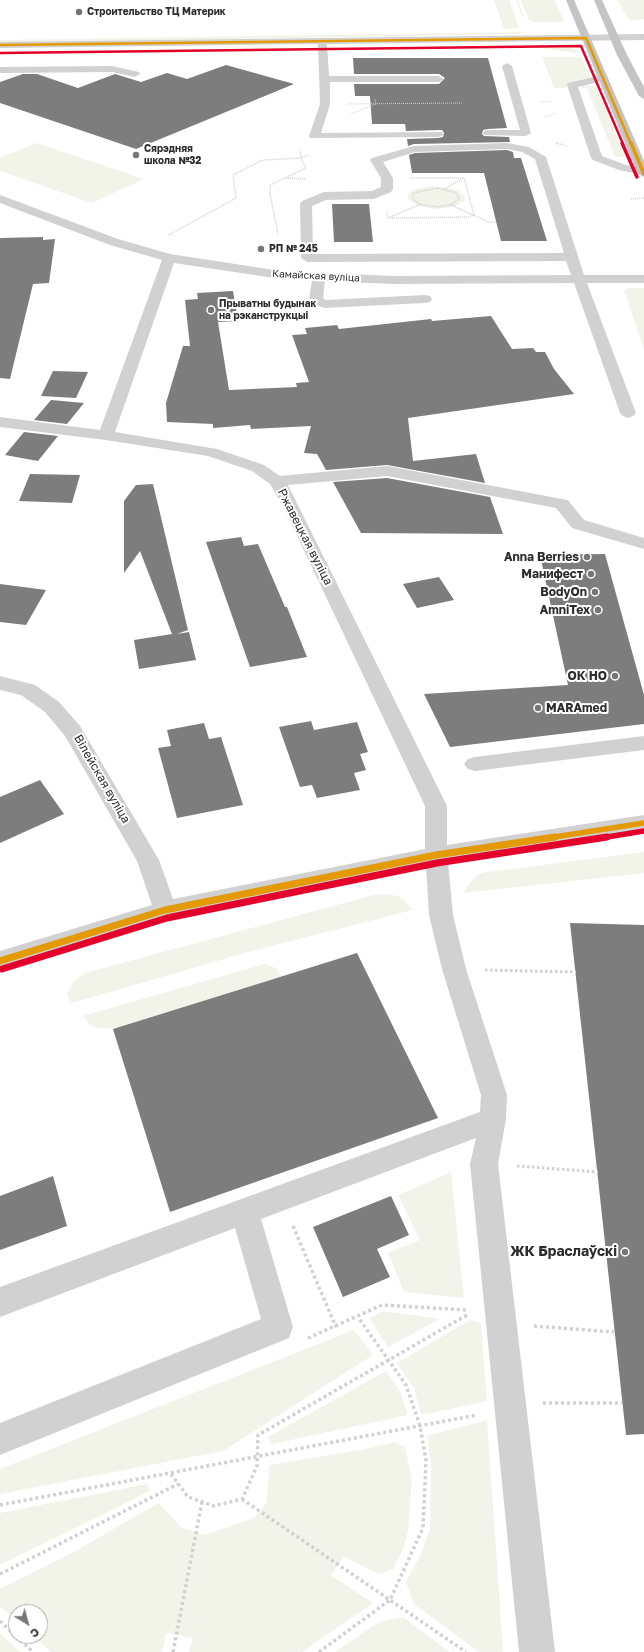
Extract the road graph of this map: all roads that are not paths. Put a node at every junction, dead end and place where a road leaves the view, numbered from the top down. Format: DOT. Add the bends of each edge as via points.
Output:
graph roads {
  1 [pos="570,0"];
  2 [pos="598,0"];
  3 [pos="614,37"];
  4 [pos="644,37"];
  5 [pos="586,38"];
  6 [pos="322,42"];
  7 [pos="0,45"];
  8 [pos="507,66"];
  9 [pos="0,70"];
  10 [pos="135,74"];
  11 [pos="439,78"];
  12 [pos="603,78"];
  13 [pos="325,79"];
  14 [pos="644,96"];
  15 [pos="479,133"];
  16 [pos="448,134"];
  17 [pos="643,173"];
  18 [pos="0,199"];
  19 [pos="572,257"];
  20 [pos="169,258"];
  21 [pos="319,277"];
  22 [pos="644,279"];
  23 [pos="579,280"];
  24 [pos="425,299"];
  25 [pos="628,413"];
  26 [pos="0,422"];
  27 [pos="106,435"];
  28 [pos="276,481"];
  29 [pos="644,544"];
  30 [pos="0,683"];
  31 [pos="644,743"];
  32 [pos="475,764"];
  33 [pos="644,823"];
  34 [pos="436,855"];
  35 [pos="165,910"];
  36 [pos="0,961"];
  37 [pos="493,1119"];
  38 [pos="244,1210"];
  39 [pos="0,1302"];
  40 [pos="0,1439"];
  41 [pos="537,1652"];
  1 -- 5 [label="main road"];
  2 -- 3 [label="main road"];
  3 -- 4 [label="street"];
  3 -- 5 [label="street"];
  3 -- 14 [label="main road"];
  5 -- 6 [label="street"];
  5 -- 12 [label="main road"];
  6 -- 7 [label="street"];
  6 -- 13 [label="street"];
  8 -- 15 [label="street" via="526,133"];
  9 -- 10 [label="street" via="112,69"];
  11 -- 13 [label="street"];
  12 -- 17 [label="main road"];
  12 -- 17 [label="street" via="572,85 597,158"];
  13 -- 16 [label="street" via="325,104 314,136"];
  18 -- 20 [label="street, Камайская вуліца" via="114,242"];
  19 -- 19 [label="street" via="307,258 306,204 324,196 374,194 387,188 387,178 376,160 414,149 507,146 525,149 540,157"];
  19 -- 23 [label="street"];
  20 -- 21 [label="street, Камайская вуліца" via="281,276"];
  20 -- 27 [label="street"];
  21 -- 23 [label="street, Камайская вуліца" via="393,280"];
  21 -- 24 [label="street" via="316,300 324,304"];
  22 -- 23 [label="street, Камайская вуліца"];
  23 -- 25 [label="street"];
  26 -- 27 [label="street, Ржавецкая вуліца"];
  27 -- 28 [label="street, Ржавецкая вуліца" via="218,454 258,468"];
  28 -- 29 [label="street" via="386,471 562,504 578,524"];
  28 -- 34 [label="street, Ржавецкая вуліца" via="291,506 436,806"];
  30 -- 35 [label="street, Вілейская вуліца" via="28,690 52,707 73,731 148,860"];
  31 -- 32 [label="street"];
  33 -- 34 [label="street"];
  34 -- 35 [label="street"];
  34 -- 37 [label="street, Ржавецкая вуліца" via="441,915 454,969 494,1095"];
  35 -- 36 [label="street"];
  37 -- 38 [label="street"];
  37 -- 41 [label="street, Ржавецкая вуліца" via="484,1164"];
  38 -- 39 [label="street"];
  38 -- 40 [label="street" via="278,1327"];
}
